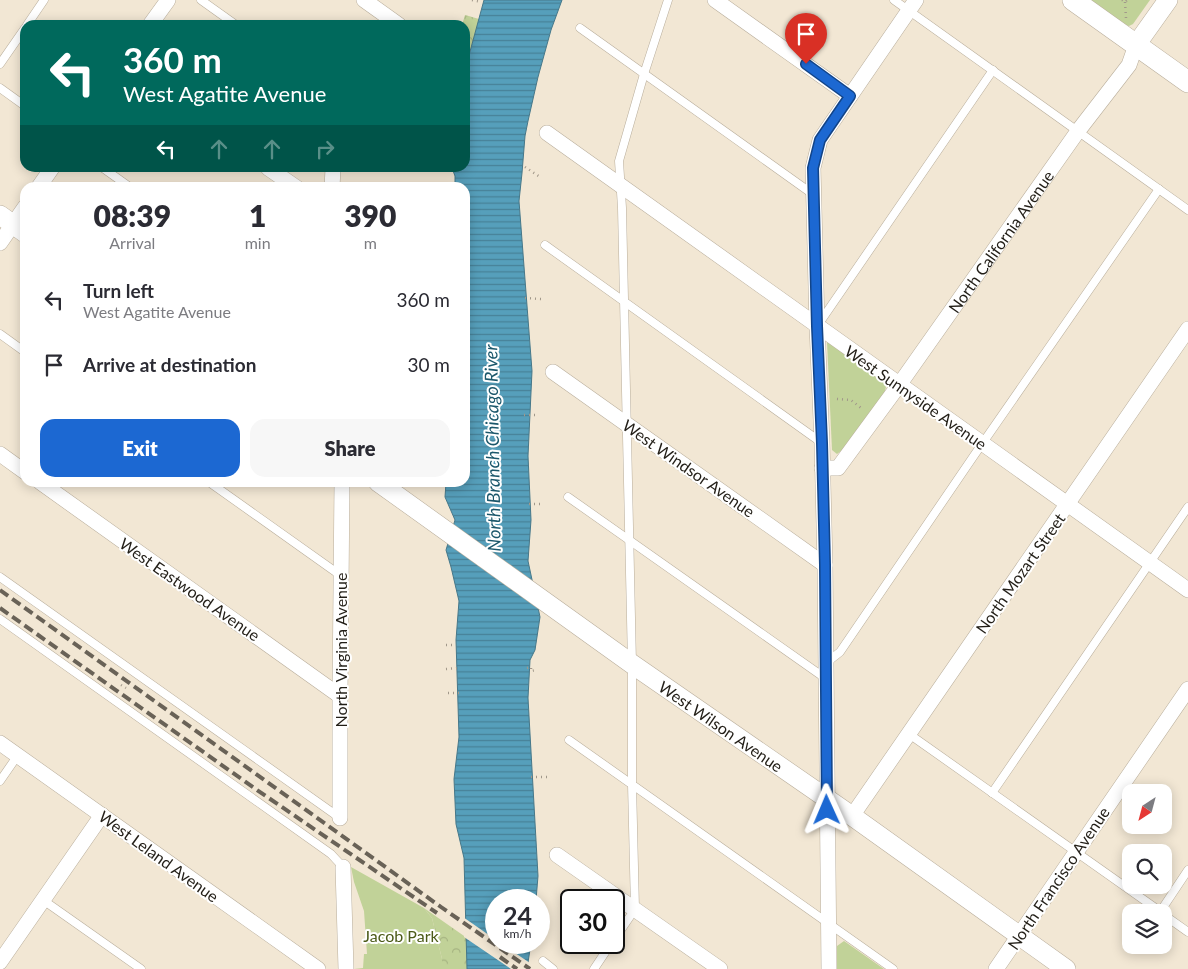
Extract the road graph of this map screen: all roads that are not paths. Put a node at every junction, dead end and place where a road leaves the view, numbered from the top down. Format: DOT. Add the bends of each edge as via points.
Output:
graph roads {
  1 [pos="44,0"];
  2 [pos="168,0"];
  3 [pos="201,0"];
  4 [pos="364,0"];
  5 [pos="668,0"];
  6 [pos="715,0"];
  7 [pos="894,0"];
  8 [pos="1072,0"];
  9 [pos="1168,0"];
  10 [pos="912,5"];
  11 [pos="30,20"];
  12 [pos="154,20"];
  13 [pos="229,20"];
  14 [pos="387,20"];
  15 [pos="580,28"];
  16 [pos="20,35"];
  17 [pos="1136,45"];
  18 [pos="0,64"];
  19 [pos="993,70"];
  20 [pos="644,74"];
  21 [pos="1188,82"];
  22 [pos="0,88"];
  23 [pos="850,96"];
  24 [pos="20,102"];
  25 [pos="1078,131"];
  26 [pos="547,133"];
  27 [pos="109,172"];
  28 [pos="274,172"];
  29 [pos="123,182"];
  30 [pos="288,182"];
  31 [pos="621,186"];
  32 [pos="1159,189"];
  33 [pos="814,195"];
  34 [pos="1188,210"];
  35 [pos="13,224"];
  36 [pos="0,243"];
  37 [pos="545,245"];
  38 [pos="624,302"];
  39 [pos="817,326"];
  40 [pos="1188,329"];
  41 [pos="0,334"];
  42 [pos="20,348"];
  43 [pos="553,372"];
  44 [pos="899,385"];
  45 [pos="627,425"];
  46 [pos="822,443"];
  47 [pos="982,444"];
  48 [pos="0,454"];
  49 [pos="20,468"];
  50 [pos="822,468"];
  51 [pos="47,487"];
  52 [pos="217,487"];
  53 [pos="342,487"];
  54 [pos="385,487"];
  55 [pos="568,497"];
  56 [pos="1067,504"];
  57 [pos="1188,507"];
  58 [pos="630,541"];
  59 [pos="1149,563"];
  60 [pos="825,565"];
  61 [pos="341,576"];
  62 [pos="0,577"];
  63 [pos="1188,590"];
  64 [pos="0,619"];
  65 [pos="632,664"];
  66 [pos="825,671"];
  67 [pos="1188,689"];
  68 [pos="340,696"];
  69 [pos="909,734"];
  70 [pos="570,740"];
  71 [pos="0,743"];
  72 [pos="18,755"];
  73 [pos="0,781"];
  74 [pos="632,784"];
  75 [pos="992,793"];
  76 [pos="826,798"];
  77 [pos="102,815"];
  78 [pos="852,816"];
  79 [pos="340,818"];
  80 [pos="1076,852"];
  81 [pos="557,855"];
  82 [pos="343,867"];
  83 [pos="1188,870"];
  84 [pos="43,900"];
  85 [pos="1149,904"];
  86 [pos="1167,904"];
  87 [pos="634,909"];
  88 [pos="1172,920"];
  89 [pos="625,923"];
  90 [pos="828,923"];
  91 [pos="1188,932"];
  92 [pos="1019,935"];
  93 [pos="604,954"];
  94 [pos="543,961"];
  95 [pos="0,962"];
  96 [pos="141,969"];
  97 [pos="318,969"];
  98 [pos="346,969"];
  99 [pos="554,969"];
  100 [pos="594,969"];
  101 [pos="720,969"];
  102 [pos="829,969"];
  103 [pos="893,969"];
  104 [pos="996,969"];
  105 [pos="1066,969"];
  1 -- 11 [label="lane"];
  2 -- 12 [label="street"];
  3 -- 13 [label="lane"];
  4 -- 14 [label="street"];
  5 -- 20 [label="lane"];
  6 -- 23 [label="street"];
  7 -- 10 [label="lane"];
  8 -- 17 [label="main road"];
  9 -- 17 [label="street, North California Avenue"];
  10 -- 19 [label="lane"];
  10 -- 23 [label="street"];
  15 -- 20 [label="lane"];
  16 -- 18 [label="lane"];
  17 -- 21 [label="main road"];
  17 -- 25 [label="street, North California Avenue" via="1130,65"];
  19 -- 25 [label="lane"];
  19 -- 39 [label="lane"];
  20 -- 31 [label="lane" via="619,161"];
  20 -- 33 [label="lane"];
  22 -- 24 [label="lane"];
  23 -- 33 [label="street" via="820,140 813,168"];
  25 -- 32 [label="lane"];
  25 -- 44 [label="street, North California Avenue"];
  26 -- 31 [label="street, West Sunnyside Avenue"];
  27 -- 29 [label="lane"];
  28 -- 30 [label="street"];
  31 -- 38 [label="lane"];
  31 -- 39 [label="street, West Sunnyside Avenue"];
  32 -- 34 [label="lane"];
  32 -- 47 [label="lane"];
  33 -- 39 [label="street"];
  35 -- 36 [label="street"];
  37 -- 38 [label="lane"];
  38 -- 45 [label="lane"];
  38 -- 46 [label="lane"];
  39 -- 44 [label="street, West Sunnyside Avenue"];
  39 -- 46 [label="street"];
  40 -- 56 [label="street, North Mozart Street"];
  41 -- 42 [label="lane"];
  43 -- 45 [label="street, West Windsor Avenue"];
  44 -- 47 [label="street, West Sunnyside Avenue"];
  44 -- 50 [label="street, North California Avenue" via="838,468"];
  45 -- 58 [label="lane"];
  45 -- 60 [label="street, West Windsor Avenue"];
  46 -- 50 [label="street"];
  47 -- 56 [label="street, West Sunnyside Avenue"];
  47 -- 66 [label="lane"];
  48 -- 49 [label="street"];
  50 -- 60 [label="street"];
  51 -- 68 [label="street, West Eastwood Avenue"];
  52 -- 61 [label="lane"];
  53 -- 61 [label="street, North Virginia Avenue"];
  54 -- 65 [label="street, West Wilson Avenue"];
  55 -- 58 [label="lane"];
  56 -- 59 [label="street, West Sunnyside Avenue"];
  56 -- 69 [label="street, North Mozart Street"];
  57 -- 59 [label="lane"];
  58 -- 65 [label="lane"];
  58 -- 66 [label="lane"];
  59 -- 63 [label="street, West Sunnyside Avenue"];
  59 -- 75 [label="lane"];
  60 -- 66 [label="street"];
  61 -- 68 [label="street, North Virginia Avenue"];
  62 -- 79 [label="lane"];
  64 -- 82 [label="lane" via="331,854"];
  65 -- 74 [label="lane"];
  65 -- 76 [label="street, West Wilson Avenue"];
  66 -- 76 [label="street"];
  67 -- 80 [label="street, North Francisco Avenue"];
  68 -- 79 [label="street, North Virginia Avenue"];
  69 -- 75 [label="lane"];
  69 -- 78 [label="street, North Mozart Street"];
  70 -- 74 [label="lane"];
  71 -- 72 [label="street, West Leland Avenue"];
  72 -- 73 [label="lane"];
  72 -- 77 [label="street, West Leland Avenue"];
  74 -- 87 [label="lane"];
  74 -- 90 [label="lane"];
  75 -- 80 [label="lane"];
  76 -- 78 [label="street, West Wilson Avenue"];
  76 -- 90 [label="street"];
  77 -- 84 [label="street"];
  77 -- 97 [label="street, West Leland Avenue"];
  78 -- 92 [label="street, West Wilson Avenue"];
  80 -- 85 [label="lane"];
  80 -- 92 [label="street, North Francisco Avenue"];
  81 -- 87 [label="street"];
  82 -- 98 [label="street"];
  83 -- 86 [label="lane"];
  84 -- 95 [label="street"];
  84 -- 96 [label="lane"];
  87 -- 89 [label="lane"];
  87 -- 101 [label="street"];
  88 -- 91 [label="lane"];
  90 -- 102 [label="street"];
  90 -- 103 [label="lane"];
  92 -- 104 [label="street, North Francisco Avenue"];
  92 -- 105 [label="street, West Wilson Avenue"];
  93 -- 100 [label="lane"];
  94 -- 99 [label="lane"];
}
